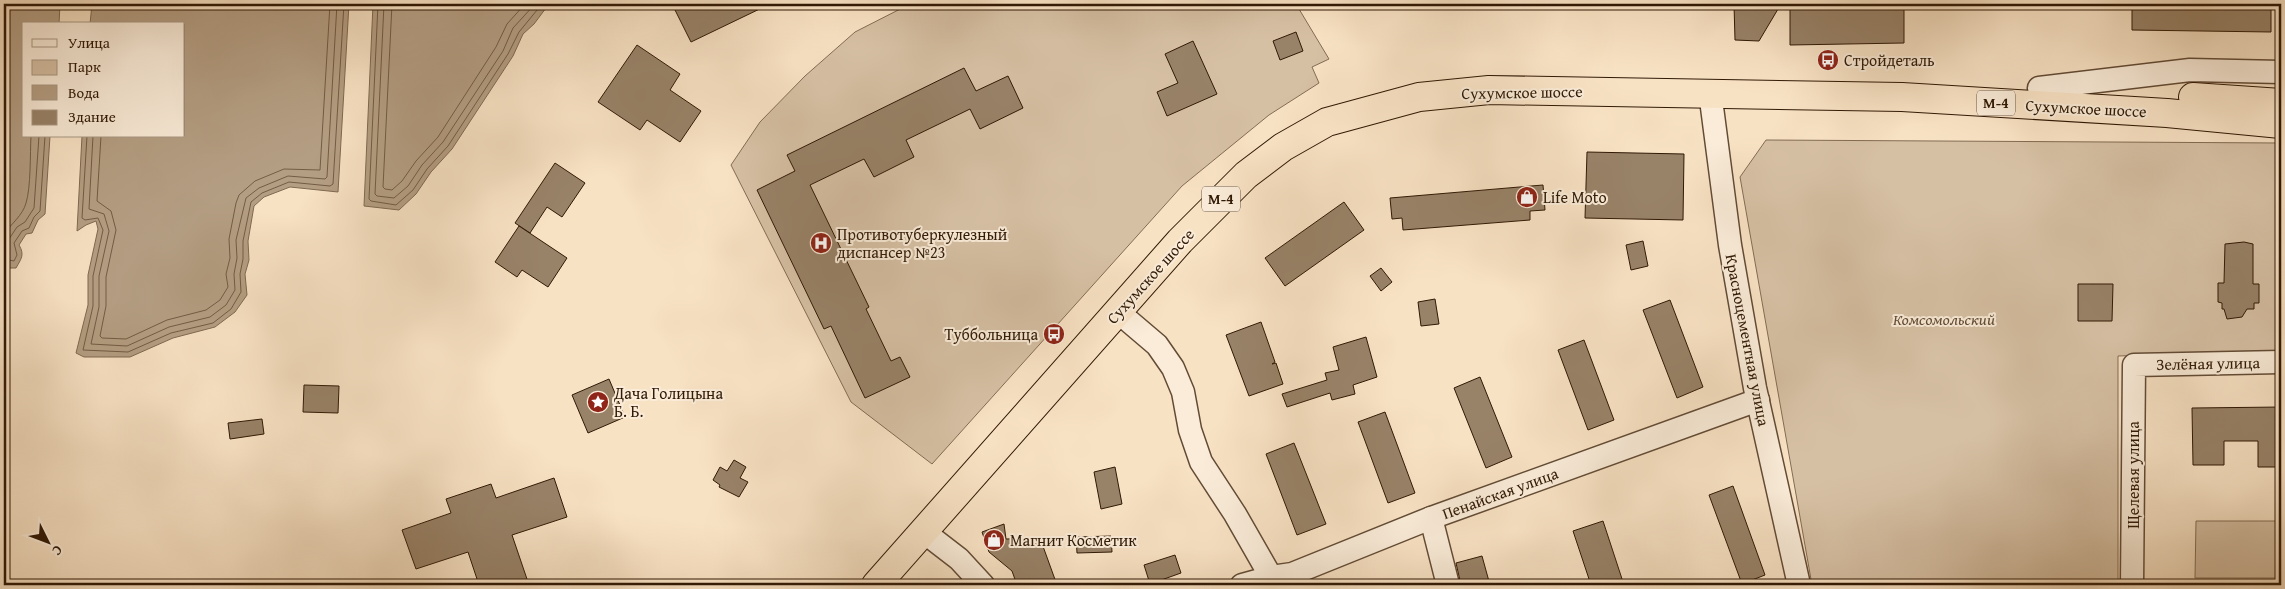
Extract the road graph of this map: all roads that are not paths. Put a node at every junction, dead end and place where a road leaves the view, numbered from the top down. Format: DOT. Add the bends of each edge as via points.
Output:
graph roads {
  1 [pos="2281,72"];
  2 [pos="2039,88"];
  3 [pos="1710,92"];
  4 [pos="2281,110"];
  5 [pos="2167,113"];
  6 [pos="2281,137"];
  7 [pos="1117,311"];
  8 [pos="2281,362"];
  9 [pos="2134,364"];
  10 [pos="1758,400"];
  11 [pos="1431,518"];
  12 [pos="924,532"];
  13 [pos="1286,579"];
  14 [pos="876,585"];
  15 [pos="983,585"];
  16 [pos="1242,585"];
  17 [pos="1448,585"];
  18 [pos="1799,585"];
  19 [pos="2132,585"];
  1 -- 2 [label="street" via="2190,70"];
  2 -- 3 [label="highway, Сухумское шоссе / М-4" via="1901,86"];
  2 -- 4 [label="highway, Сухумское шоссе / М-4"];
  3 -- 5 [label="highway, Сухумское шоссе / М-4" via="1902,97"];
  3 -- 7 [label="highway, Сухумское шоссе / М-4" via="1489,90 1419,97 1327,122 1246,175"];
  3 -- 10 [label="street, Красноцементная улица" via="1730,245"];
  4 -- 5 [label="highway, Сухумское шоссе / М-4"];
  5 -- 6 [label="street" via="2222,132"];
  7 -- 12 [label="highway, Сухумское шоссе / М-4"];
  7 -- 13 [label="street" via="1156,345 1173,368 1183,392 1190,430 1201,462 1235,514"];
  8 -- 9 [label="street, Зелёная улица"];
  9 -- 19 [label="street, Щелевая улица"];
  10 -- 11 [label="street, Пенайская улица"];
  10 -- 18 [label="street, Красноцементная улица"];
  11 -- 13 [label="street, Пенайская улица"];
  11 -- 17 [label="street"];
  12 -- 14 [label="highway, Сухумское шоссе / М-4"];
  12 -- 15 [label="street" via="959,559"];
  13 -- 16 [label="street, Пенайская улица"];
}
